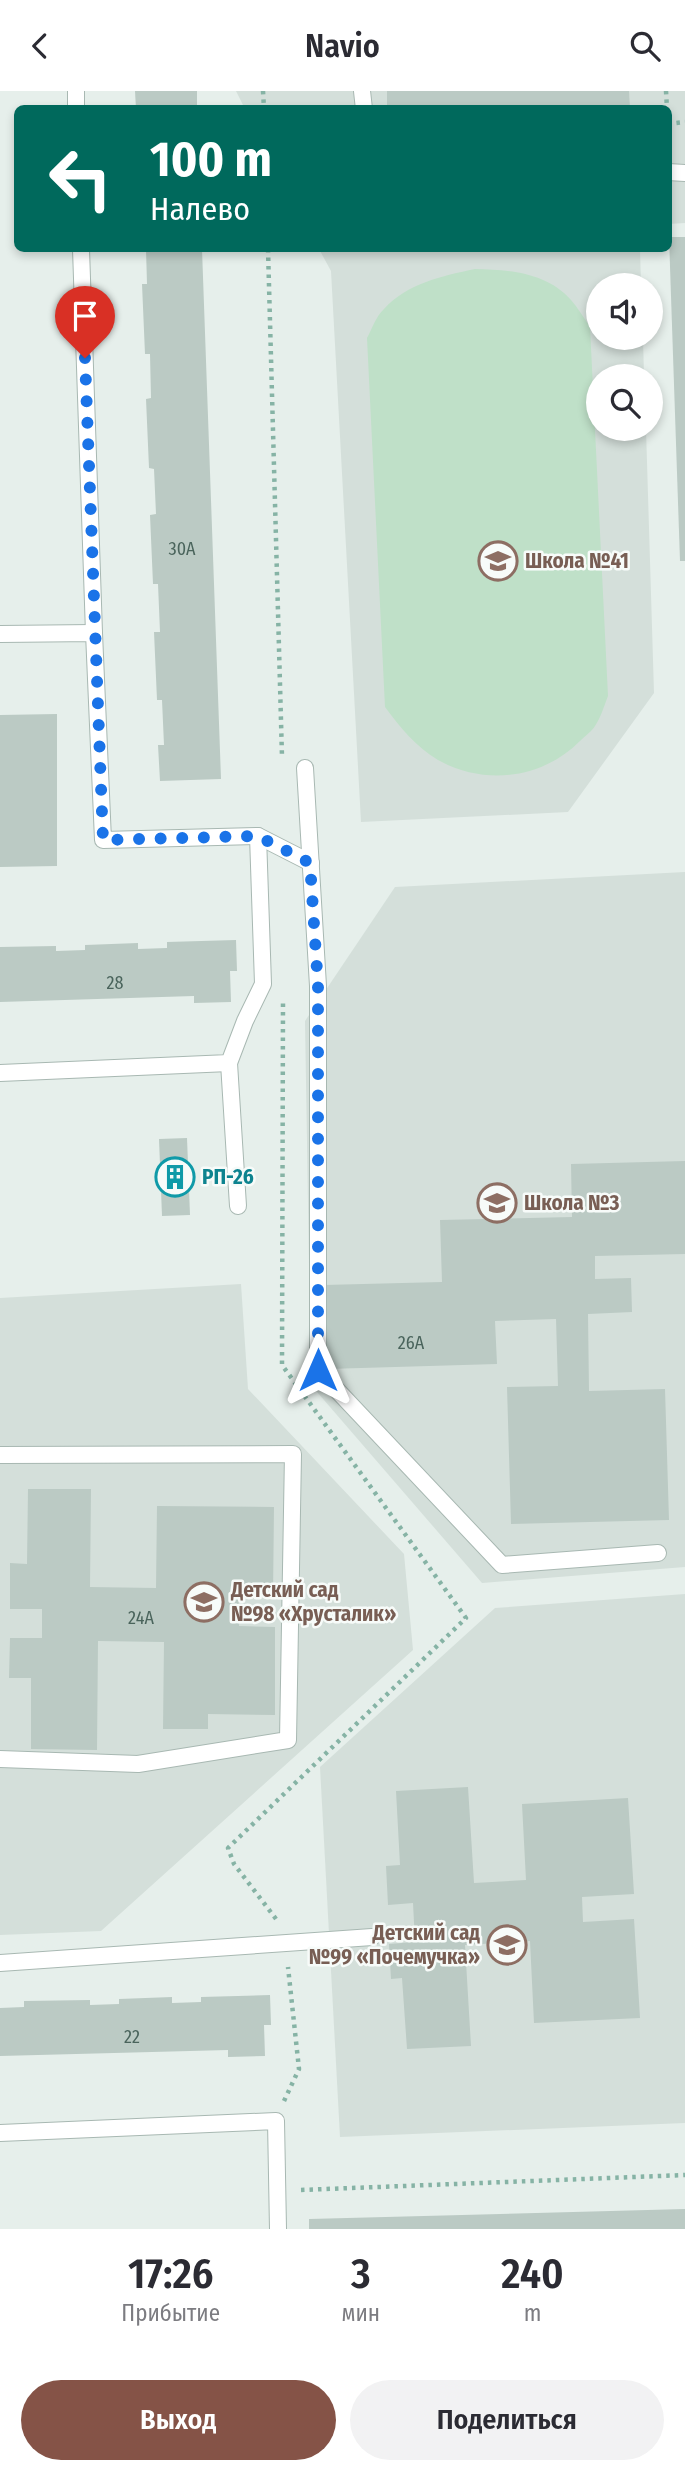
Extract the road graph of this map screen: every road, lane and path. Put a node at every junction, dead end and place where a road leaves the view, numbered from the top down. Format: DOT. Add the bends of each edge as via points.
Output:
graph roads {
  1 [pos="81,252"];
  2 [pos="94,633"];
  3 [pos="0,634"];
  4 [pos="305,768"];
  5 [pos="258,836"];
  6 [pos="310,863"];
  7 [pos="229,1063"];
  8 [pos="0,1073"];
  9 [pos="238,1206"];
  10 [pos="0,1455"];
  11 [pos="658,1553"];
  12 [pos="0,1759"];
  13 [pos="372,1937"];
  14 [pos="0,1963"];
  15 [pos="0,2133"];
  16 [pos="685,2175"];
  17 [pos="277,2190"];
  18 [pos="278,2229"];
  1 -- 2 [label="lane"];
  2 -- 3 [label="lane"];
  2 -- 5 [label="lane" via="103,840"];
  4 -- 6 [label="lane"];
  5 -- 6 [label="lane"];
  5 -- 7 [label="lane" via="263,984"];
  6 -- 11 [label="lane" via="318,986 318,1370 502,1565"];
  7 -- 8 [label="lane"];
  7 -- 9 [label="lane"];
  10 -- 12 [label="lane" via="293,1454 288,1740 138,1764"];
  13 -- 14 [label="lane"];
  15 -- 17 [label="lane" via="275,2121"];
  16 -- 17 [label="path"];
  17 -- 18 [label="lane"];
}
